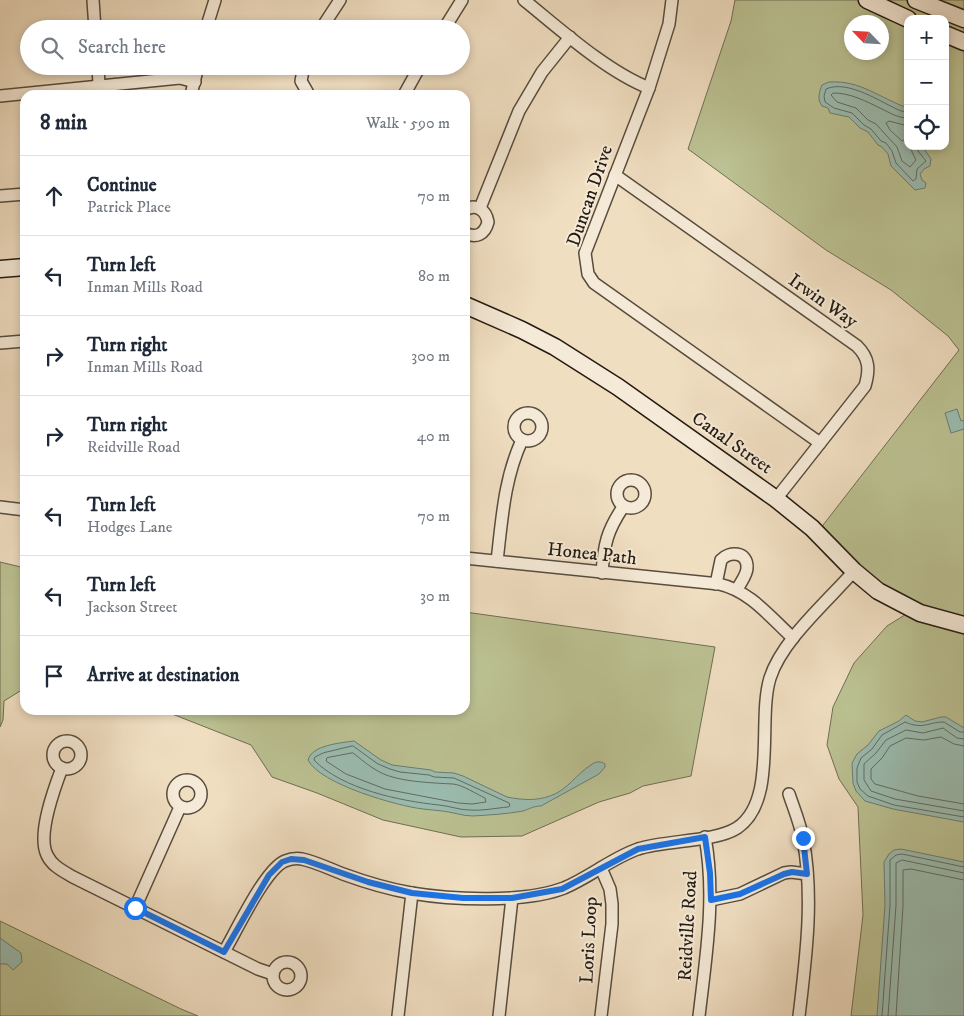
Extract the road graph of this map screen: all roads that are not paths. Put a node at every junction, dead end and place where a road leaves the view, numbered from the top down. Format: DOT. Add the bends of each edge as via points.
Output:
graph roads {
  1 [pos="93,0"];
  2 [pos="215,0"];
  3 [pos="340,0"];
  4 [pos="462,0"];
  5 [pos="524,0"];
  6 [pos="672,0"];
  7 [pos="867,0"];
  8 [pos="916,0"];
  9 [pos="904,17"];
  10 [pos="964,19"];
  11 [pos="94,20"];
  12 [pos="209,20"];
  13 [pos="327,20"];
  14 [pos="450,20"];
  15 [pos="949,36"];
  16 [pos="570,37"];
  17 [pos="964,42"];
  18 [pos="99,75"];
  19 [pos="196,75"];
  20 [pos="302,75"];
  21 [pos="415,75"];
  22 [pos="195,82"];
  23 [pos="100,85"];
  24 [pos="649,88"];
  25 [pos="55,90"];
  26 [pos="193,90"];
  27 [pos="306,90"];
  28 [pos="407,90"];
  29 [pos="20,94"];
  30 [pos="0,96"];
  31 [pos="615,175"];
  32 [pos="20,194"];
  33 [pos="0,196"];
  34 [pos="470,208"];
  35 [pos="480,208"];
  36 [pos="470,235"];
  37 [pos="20,267"];
  38 [pos="0,269"];
  39 [pos="470,307"];
  40 [pos="20,341"];
  41 [pos="0,343"];
  42 [pos="522,440"];
  43 [pos="820,443"];
  44 [pos="776,499"];
  45 [pos="623,507"];
  46 [pos="0,508"];
  47 [pos="20,510"];
  48 [pos="470,558"];
  49 [pos="497,561"];
  50 [pos="854,571"];
  51 [pos="602,573"];
  52 [pos="716,584"];
  53 [pos="737,590"];
  54 [pos="964,625"];
  55 [pos="794,638"];
  56 [pos="62,768"];
  57 [pos="789,794"];
  58 [pos="180,807"];
  59 [pos="705,837"];
  60 [pos="601,868"];
  61 [pos="807,874"];
  62 [pos="412,893"];
  63 [pos="512,898"];
  64 [pos="711,900"];
  65 [pos="135,908"];
  66 [pos="224,952"];
  67 [pos="273,974"];
  68 [pos="398,1016"];
  69 [pos="499,1016"];
  70 [pos="601,1016"];
  71 [pos="699,1016"];
  72 [pos="799,1016"];
  1 -- 11 [label="street"];
  2 -- 12 [label="street"];
  3 -- 13 [label="street"];
  4 -- 14 [label="street"];
  5 -- 16 [label="street"];
  6 -- 24 [label="street, Duncan Drive" via="669,24"];
  7 -- 9 [label="street"];
  8 -- 10 [label="street"];
  15 -- 17 [label="street"];
  16 -- 24 [label="street" via="634,82"];
  16 -- 35 [label="street" via="542,72 519,110"];
  18 -- 23 [label="street"];
  19 -- 22 [label="street"];
  20 -- 27 [label="street" via="301,81"];
  21 -- 28 [label="street"];
  22 -- 23 [label="street" via="180,78"];
  22 -- 26 [label="street"];
  23 -- 25 [label="street"];
  24 -- 31 [label="street, Duncan Drive"];
  29 -- 30 [label="street"];
  31 -- 43 [label="street, Duncan Drive" via="585,253 588,274 594,283"];
  31 -- 43 [label="street, Irwin Way" via="864,354 868,363 865,386"];
  32 -- 33 [label="street"];
  34 -- 35 [label="street"];
  35 -- 36 [label="street" via="487,216 487,228 479,235"];
  37 -- 38 [label="street"];
  39 -- 44 [label="street, Canal Street" via="522,330 585,365"];
  40 -- 41 [label="street"];
  42 -- 49 [label="street" via="506,486"];
  43 -- 44 [label="street, Irwin Way"];
  44 -- 50 [label="street, Canal Street" via="812,528"];
  45 -- 51 [label="street" via="605,540"];
  46 -- 47 [label="street"];
  48 -- 49 [label="street, Honea Path"];
  49 -- 51 [label="street, Honea Path"];
  50 -- 54 [label="street, Canal Street" via="898,603 920,613"];
  50 -- 55 [label="street"];
  51 -- 52 [label="street, Honea Path"];
  52 -- 53 [label="street, Honea Path"];
  52 -- 53 [label="street" via="721,560 730,553 736,553 747,564"];
  53 -- 55 [label="street, Honea Path" via="753,600"];
  55 -- 59 [label="street" via="770,676 762,783 754,810 737,828"];
  56 -- 65 [label="street" via="44,834 46,855 60,870"];
  57 -- 61 [label="street" via="803,838"];
  58 -- 65 [label="street"];
  59 -- 60 [label="street" via="638,849"];
  59 -- 64 [label="street, Reidville Road"];
  60 -- 63 [label="street" via="562,889"];
  60 -- 70 [label="street, Loris Loop" via="607,879 612,904 612,924"];
  61 -- 64 [label="street" via="784,874 740,894"];
  61 -- 72 [label="street" via="808,926"];
  62 -- 63 [label="street"];
  62 -- 66 [label="street" via="304,860 291,859 282,862 269,875"];
  62 -- 68 [label="street"];
  63 -- 69 [label="street"];
  64 -- 71 [label="street, Reidville Road"];
  65 -- 66 [label="street"];
  66 -- 67 [label="street"];
}
